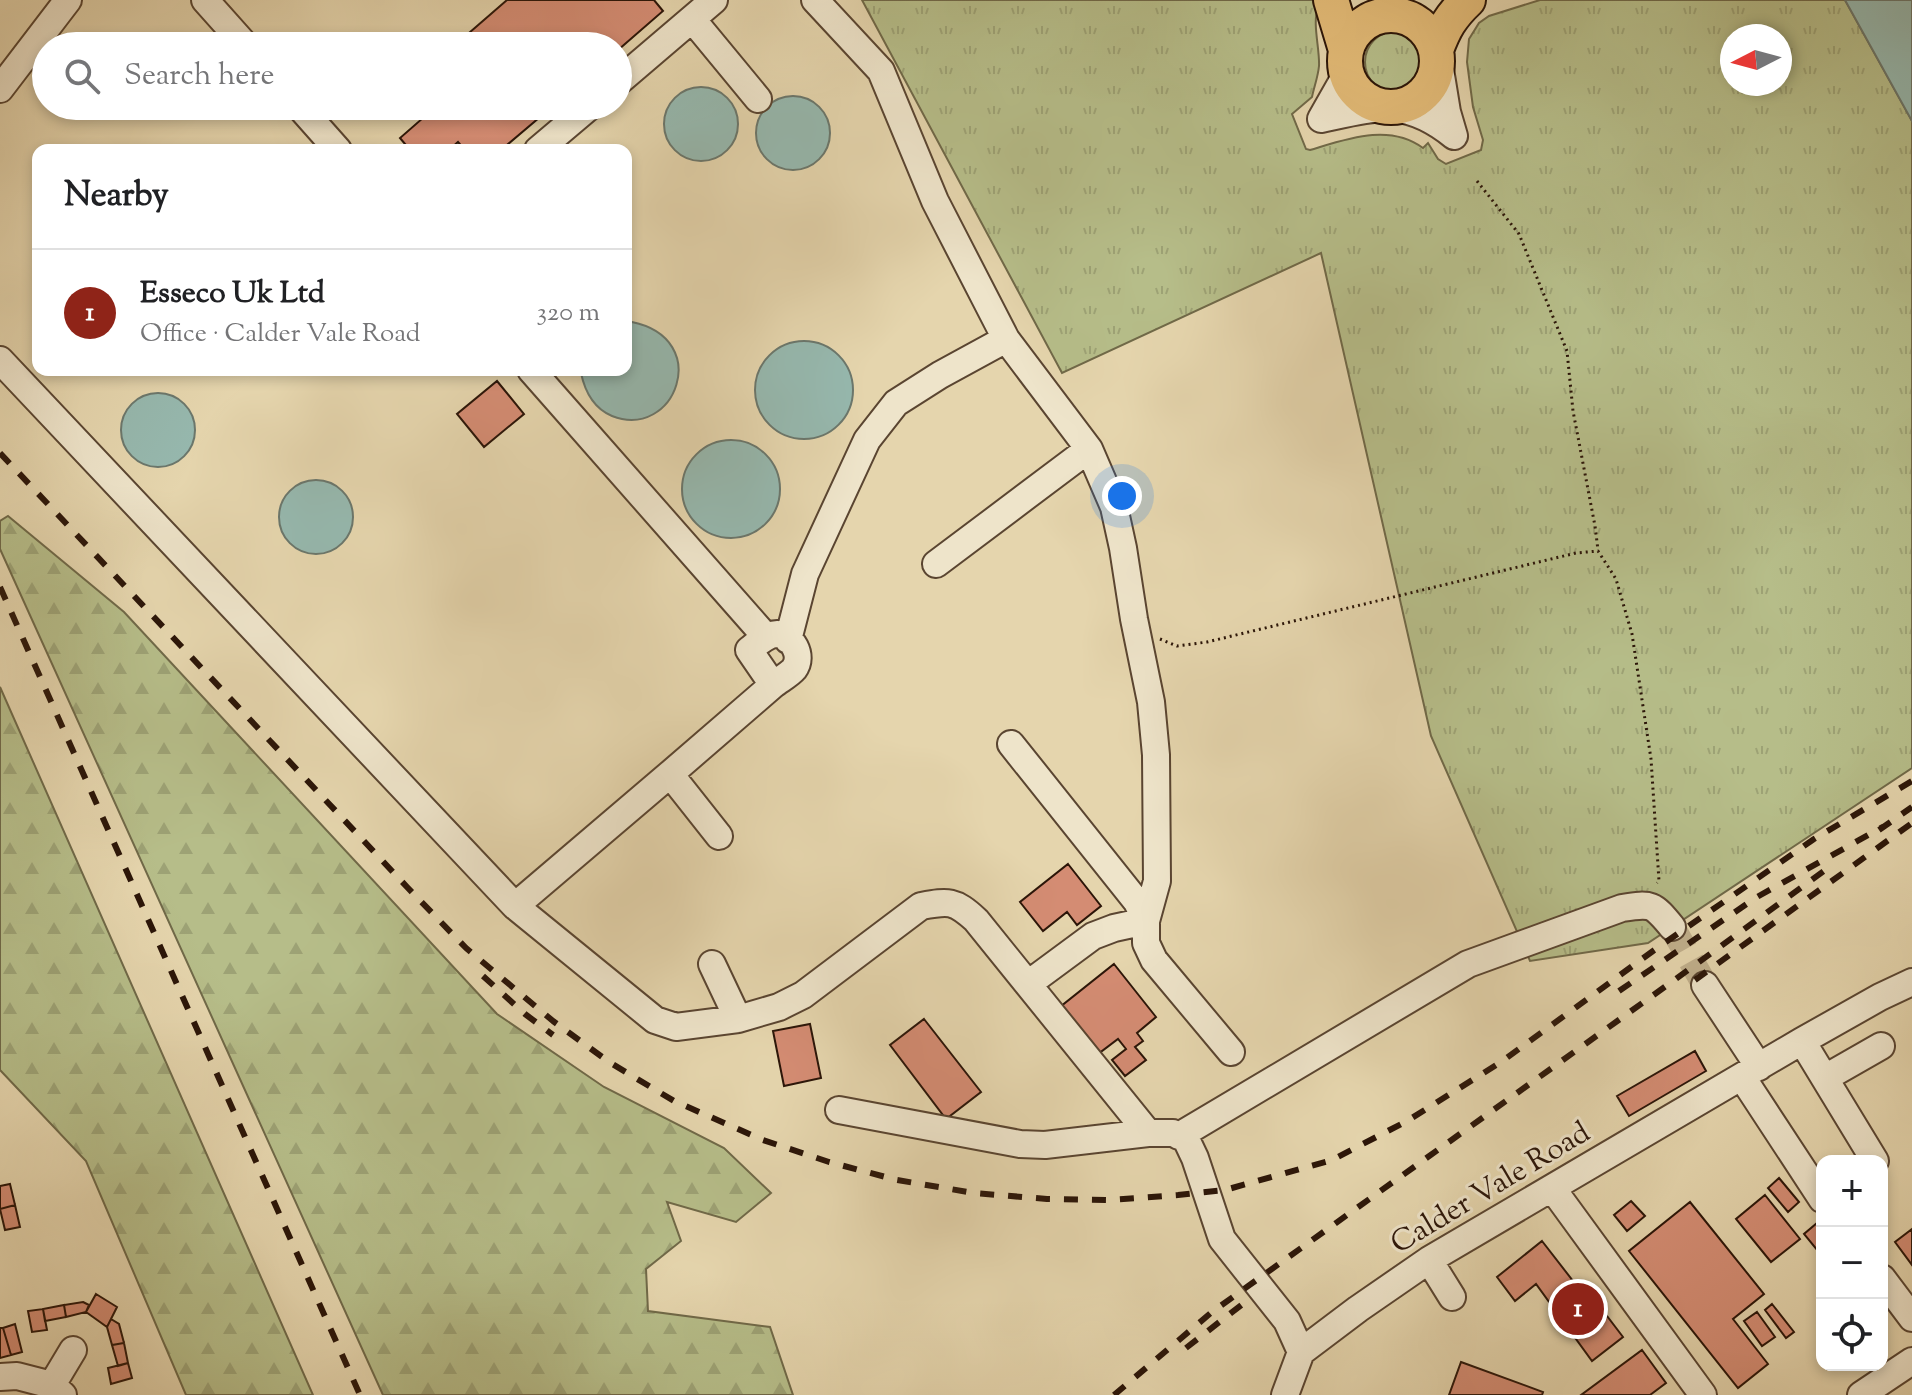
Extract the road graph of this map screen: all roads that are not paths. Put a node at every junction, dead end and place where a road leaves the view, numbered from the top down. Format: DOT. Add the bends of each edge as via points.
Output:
graph roads {
  1 [pos="68,0"];
  2 [pos="205,0"];
  3 [pos="714,0"];
  4 [pos="815,0"];
  5 [pos="1331,0"];
  6 [pos="1344,0"];
  7 [pos="1455,0"];
  8 [pos="1468,0"];
  9 [pos="1386,16"];
  10 [pos="692,19"];
  11 [pos="44,32"];
  12 [pos="234,32"];
  13 [pos="32,47"];
  14 [pos="1437,54"];
  15 [pos="1346,63"];
  16 [pos="632,70"];
  17 [pos="0,89"];
  18 [pos="758,99"];
  19 [pos="1393,107"];
  20 [pos="311,120"];
  21 [pos="573,120"];
  22 [pos="333,144"];
  23 [pos="545,144"];
  24 [pos="1006,339"];
  25 [pos="0,360"];
  26 [pos="537,376"];
  27 [pos="1089,449"];
  28 [pos="936,564"];
  29 [pos="777,638"];
  30 [pos="773,685"];
  31 [pos="1011,744"];
  32 [pos="670,774"];
  33 [pos="719,836"];
  34 [pos="515,906"];
  35 [pos="1146,921"];
  36 [pos="1672,927"];
  37 [pos="712,964"];
  38 [pos="1912,982"];
  39 [pos="1028,984"];
  40 [pos="1705,985"];
  41 [pos="738,1019"];
  42 [pos="1802,1041"];
  43 [pos="1881,1046"];
  44 [pos="1231,1052"];
  45 [pos="1750,1072"];
  46 [pos="1825,1078"];
  47 [pos="839,1110"];
  48 [pos="1148,1133"];
  49 [pos="1179,1136"];
  50 [pos="1871,1155"];
  51 [pos="1552,1188"];
  52 [pos="1816,1188"];
  53 [pos="1429,1260"];
  54 [pos="1888,1286"];
  55 [pos="1452,1297"];
  56 [pos="1912,1318"];
  57 [pos="73,1350"];
  58 [pos="1301,1352"];
  59 [pos="1909,1369"];
  60 [pos="0,1377"];
  61 [pos="58,1390"];
  62 [pos="1285,1395"];
  63 [pos="1703,1395"];
  64 [pos="1861,1395"];
  1 -- 11 [label="street"];
  2 -- 12 [label="street"];
  3 -- 10 [label="street"];
  4 -- 24 [label="street" via="881,71 935,201"];
  5 -- 15 [label="main road"];
  6 -- 9 [label="main road"];
  7 -- 9 [label="main road"];
  8 -- 14 [label="main road" via="1445,27"];
  9 -- 14 [label="main road" via="1414,20 1426,30"];
  9 -- 15 [label="main road" via="1367,20 1355,31"];
  10 -- 16 [label="street"];
  10 -- 18 [label="street"];
  13 -- 17 [label="street"];
  14 -- 19 [label="main road" via="1430,86 1420,97"];
  14 -- 19 [label="street" via="1457,144 1434,121"];
  15 -- 19 [label="main road" via="1353,89 1364,99"];
  15 -- 19 [label="street" via="1312,122"];
  20 -- 22 [label="street"];
  21 -- 23 [label="street"];
  24 -- 27 [label="street"];
  24 -- 29 [label="street" via="896,403 867,440"];
  25 -- 34 [label="street"];
  26 -- 29 [label="street"];
  27 -- 28 [label="street"];
  27 -- 35 [label="street" via="1114,507 1151,702 1157,881"];
  29 -- 30 [label="street" via="795,646 798,660"];
  29 -- 30 [label="street" via="749,650"];
  30 -- 32 [label="street"];
  31 -- 35 [label="street" via="1137,902"];
  32 -- 33 [label="street"];
  32 -- 34 [label="street"];
  34 -- 41 [label="street" via="655,1020 676,1027"];
  35 -- 39 [label="street" via="1093,936"];
  35 -- 44 [label="street" via="1146,943 1154,960"];
  36 -- 49 [label="street" via="1646,904 1622,908 1468,964"];
  37 -- 41 [label="street"];
  38 -- 42 [label="street, Calder Vale Road"];
  39 -- 41 [label="street" via="976,920 960,906 942,902 921,906 803,995"];
  39 -- 48 [label="street"];
  40 -- 45 [label="street"];
  42 -- 45 [label="street, Calder Vale Road"];
  42 -- 46 [label="street"];
  43 -- 46 [label="street"];
  45 -- 51 [label="street, Calder Vale Road"];
  45 -- 52 [label="street"];
  46 -- 50 [label="street"];
  47 -- 48 [label="street" via="1020,1144"];
  48 -- 49 [label="street"];
  49 -- 58 [label="street" via="1195,1158 1222,1239 1287,1321"];
  51 -- 53 [label="street, Calder Vale Road"];
  51 -- 63 [label="street"];
  53 -- 55 [label="street"];
  53 -- 58 [label="street, Calder Vale Road"];
  54 -- 56 [label="street"];
  57 -- 61 [label="street"];
  58 -- 62 [label="street"];
  59 -- 64 [label="street"];
  60 -- 61 [label="street" via="17,1376"];
}
